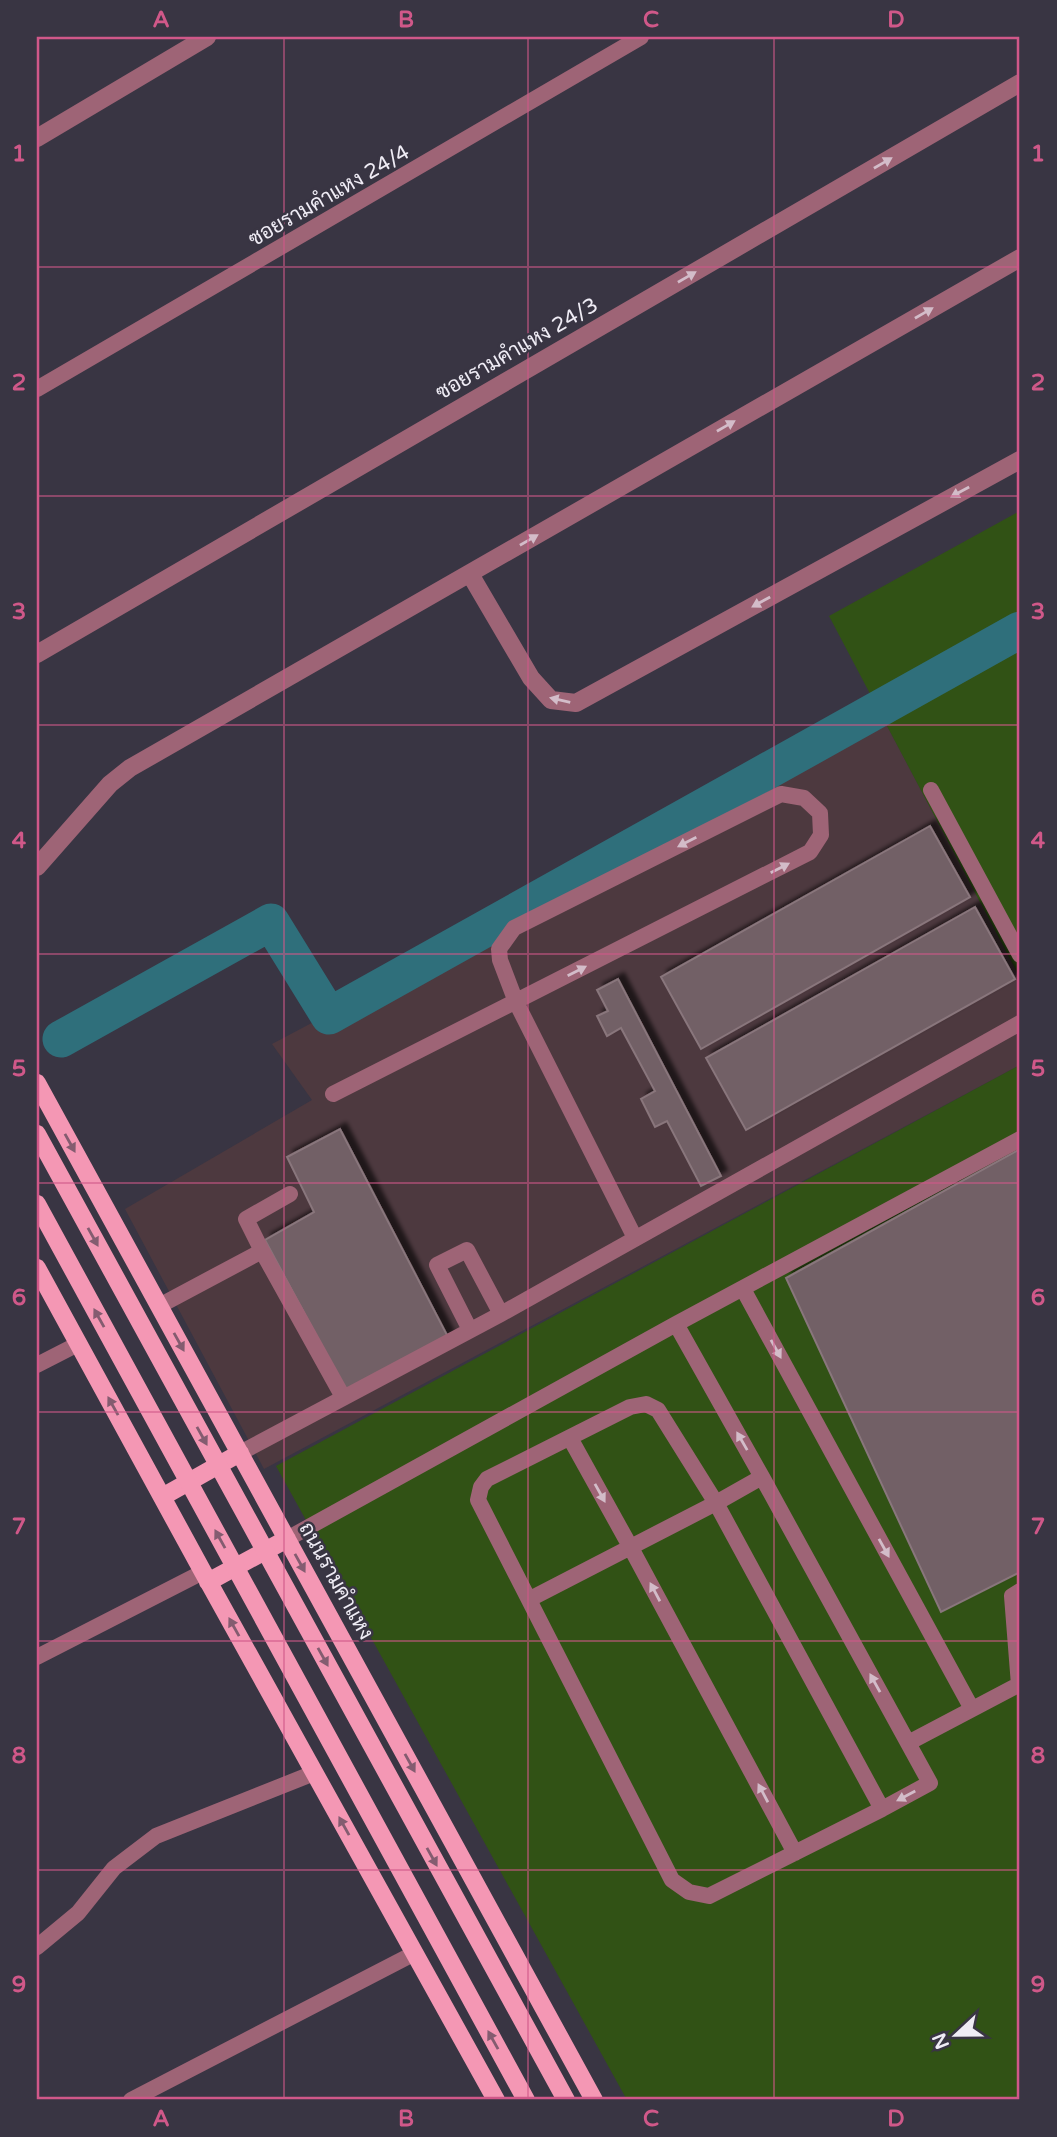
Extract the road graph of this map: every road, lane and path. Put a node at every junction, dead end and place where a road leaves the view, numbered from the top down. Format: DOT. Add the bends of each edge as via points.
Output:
graph roads {
  1 [pos="207,37"];
  2 [pos="641,37"];
  3 [pos="1020,83"];
  4 [pos="37,138"];
  5 [pos="1020,258"];
  6 [pos="37,389"];
  7 [pos="1020,460"];
  8 [pos="470,573"];
  9 [pos="37,654"];
  10 [pos="931,790"];
  11 [pos="37,867"];
  12 [pos="1020,954"];
  13 [pos="516,1002"];
  14 [pos="1020,1023"];
  15 [pos="37,1083"];
  16 [pos="333,1094"];
  17 [pos="37,1134"];
  18 [pos="1020,1139"];
  19 [pos="290,1195"];
  20 [pos="37,1203"];
  21 [pos="635,1238"];
  22 [pos="262,1251"];
  23 [pos="37,1268"];
  24 [pos="743,1289"];
  25 [pos="159,1306"];
  26 [pos="501,1314"];
  27 [pos="676,1324"];
  28 [pos="470,1330"];
  29 [pos="78,1344"];
  30 [pos="37,1365"];
  31 [pos="343,1397"];
  32 [pos="570,1438"];
  33 [pos="240,1453"];
  34 [pos="762,1477"];
  35 [pos="162,1497"];
  36 [pos="716,1503"];
  37 [pos="287,1539"];
  38 [pos="631,1548"];
  39 [pos="205,1577"];
  40 [pos="1020,1591"];
  41 [pos="530,1599"];
  42 [pos="37,1657"];
  43 [pos="1020,1684"];
  44 [pos="972,1709"];
  45 [pos="908,1743"];
  46 [pos="314,1773"];
  47 [pos="882,1808"];
  48 [pos="795,1853"];
  49 [pos="37,1947"];
  50 [pos="415,1954"];
  51 [pos="131,2100"];
  52 [pos="496,2100"];
  53 [pos="526,2100"];
  54 [pos="566,2100"];
  55 [pos="594,2100"];
  1 -- 4 [label="street"];
  2 -- 6 [label="lane, ซอยรามคำแหง 24/4"];
  9 -- 3 [label="street, ซอยรามคำแหง 24/3, one-way"];
  8 -- 5 [label="street, one-way"];
  7 -- 8 [label="street, one-way" via="576,703 551,700 531,678"];
  8 -- 11 [label="street" via="130,768 110,784"];
  10 -- 12 [label="lane"];
  13 -- 13 [label="lane, one-way" via="810,852 821,835 820,813 804,798 781,794 514,928 499,949 499,960"];
  13 -- 16 [label="lane"];
  13 -- 21 [label="lane"];
  14 -- 21 [label="lane"];
  15 -- 25 [label="main road, ถนนรามคำแหง, one-way"];
  17 -- 54 [label="main road, one-way, bridge"];
  18 -- 24 [label="lane"];
  19 -- 22 [label="lane" via="246,1219"];
  53 -- 20 [label="main road, one-way, bridge"];
  21 -- 26 [label="lane"];
  22 -- 25 [label="lane"];
  22 -- 31 [label="lane"];
  23 -- 29 [label="main road"];
  24 -- 27 [label="lane"];
  24 -- 44 [label="lane, one-way"];
  25 -- 33 [label="main road, ถนนรามคำแหง, one-way"];
  26 -- 28 [label="lane"];
  26 -- 28 [label="lane" via="467,1250 437,1265"];
  34 -- 27 [label="lane, one-way"];
  27 -- 37 [label="lane"];
  28 -- 31 [label="lane"];
  29 -- 30 [label="lane"];
  35 -- 29 [label="main road, one-way"];
  31 -- 33 [label="lane"];
  32 -- 36 [label="lane" via="630,1406 646,1404 659,1410"];
  32 -- 38 [label="lane, one-way"];
  32 -- 41 [label="lane" via="488,1479 481,1487 478,1500"];
  33 -- 35 [label="main road"];
  33 -- 37 [label="main road, ถนนรามคำแหง"];
  34 -- 36 [label="lane"];
  45 -- 34 [label="lane, one-way"];
  35 -- 39 [label="main road"];
  36 -- 38 [label="lane"];
  36 -- 47 [label="lane"];
  37 -- 39 [label="main road"];
  37 -- 55 [label="main road, ถนนรามคำแหง, one-way"];
  38 -- 41 [label="lane"];
  48 -- 38 [label="lane, one-way"];
  39 -- 42 [label="lane"];
  46 -- 39 [label="main road, one-way"];
  40 -- 43 [label="lane" via="1012,1596"];
  41 -- 48 [label="lane" via="672,1880 689,1892 709,1896"];
  43 -- 44 [label="lane"];
  44 -- 45 [label="lane"];
  45 -- 47 [label="lane, one-way" via="930,1783"];
  46 -- 49 [label="lane" via="156,1836 114,1868 78,1913"];
  50 -- 46 [label="main road, one-way"];
  47 -- 48 [label="lane"];
  50 -- 51 [label="lane"];
  50 -- 52 [label="main road"];
}
